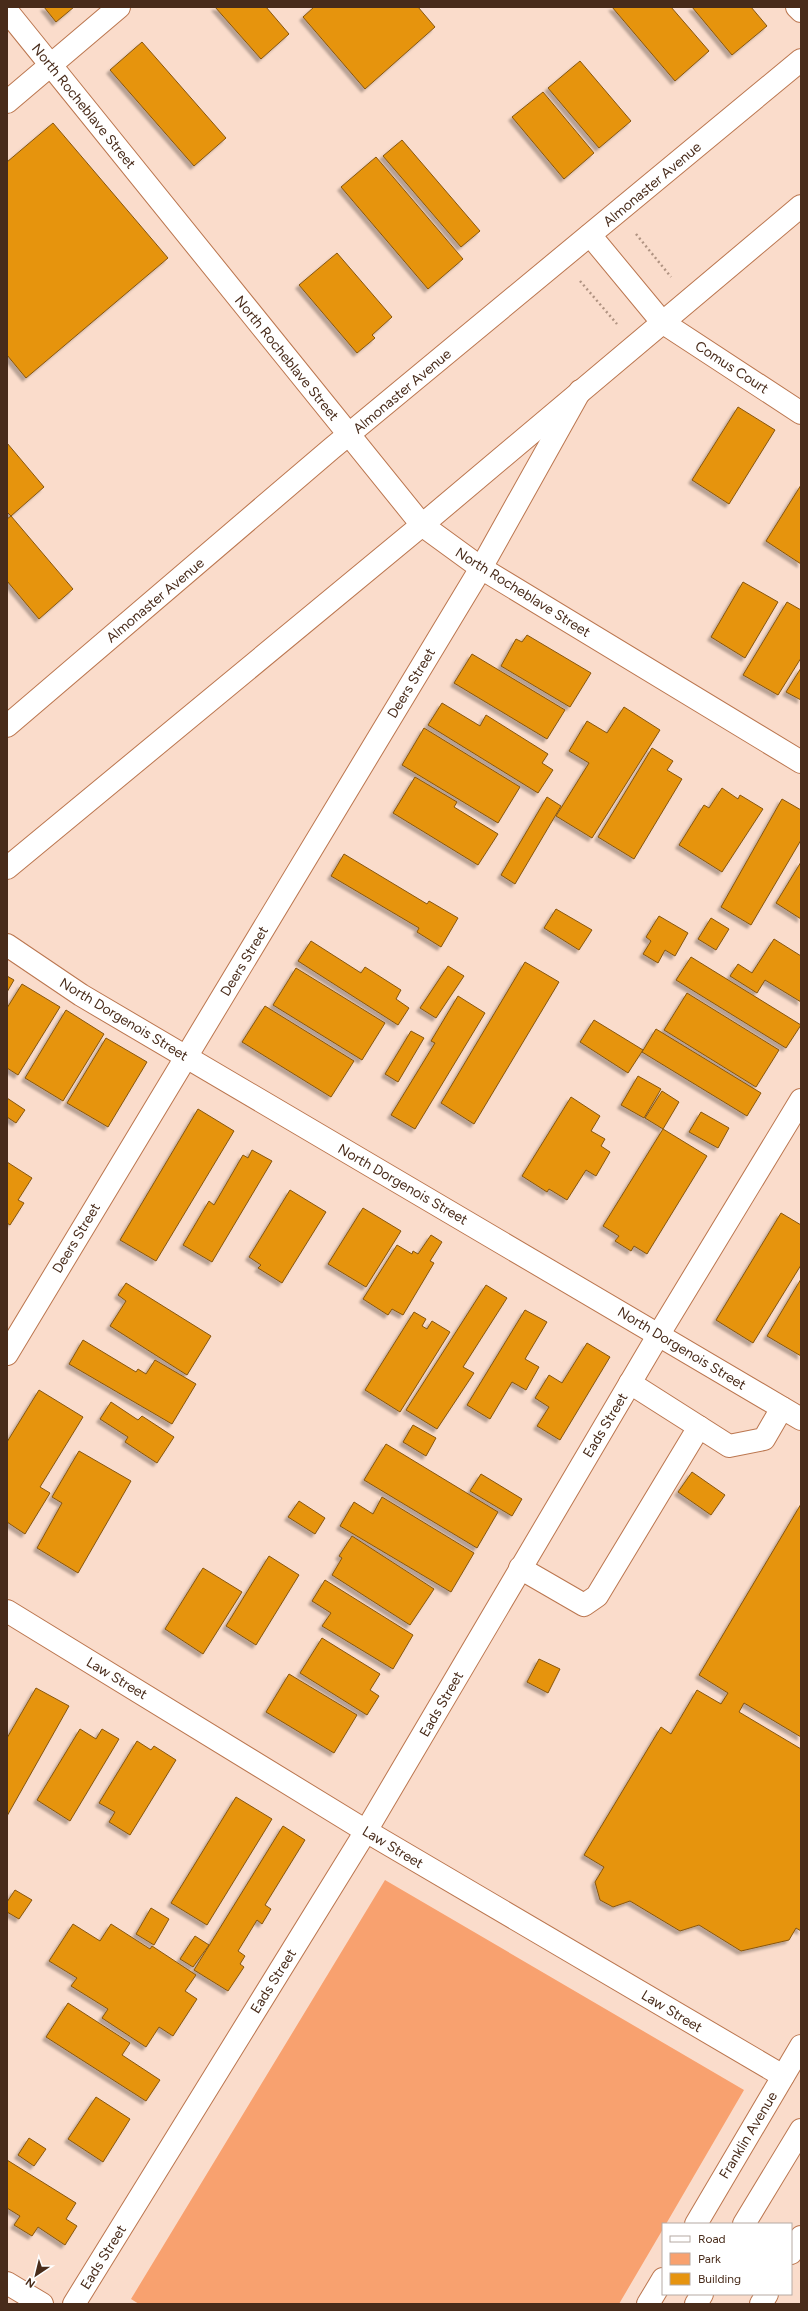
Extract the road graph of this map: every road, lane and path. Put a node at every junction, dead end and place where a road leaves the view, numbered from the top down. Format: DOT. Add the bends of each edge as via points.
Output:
graph roads {
  1 [pos="119,7"];
  2 [pos="797,7"];
  3 [pos="7,11"];
  4 [pos="801,11"];
  5 [pos="801,60"];
  6 [pos="52,65"];
  7 [pos="7,102"];
  8 [pos="801,206"];
  9 [pos="634,232"];
  10 [pos="590,235"];
  11 [pos="577,277"];
  12 [pos="674,280"];
  13 [pos="662,322"];
  14 [pos="618,325"];
  15 [pos="580,391"];
  16 [pos="801,413"];
  17 [pos="348,435"];
  18 [pos="422,525"];
  19 [pos="481,568"];
  20 [pos="7,726"];
  21 [pos="801,762"];
  22 [pos="7,868"];
  23 [pos="7,945"];
  24 [pos="186,1057"];
  25 [pos="801,1100"];
  26 [pos="659,1334"];
  27 [pos="7,1354"];
  28 [pos="630,1383"];
  29 [pos="782,1408"];
  30 [pos="801,1419"];
  31 [pos="699,1427"];
  32 [pos="520,1568"];
  33 [pos="7,1611"];
  34 [pos="366,1831"];
  35 [pos="801,2046"];
  36 [pos="783,2076"];
  37 [pos="801,2130"];
  38 [pos="697,2223"];
  39 [pos="745,2223"];
  40 [pos="801,2237"];
  41 [pos="792,2251"];
  42 [pos="662,2281"];
  43 [pos="7,2283"];
  44 [pos="701,2295"];
  45 [pos="765,2295"];
  46 [pos="42,2304"];
  47 [pos="74,2304"];
  48 [pos="648,2304"];
  49 [pos="696,2304"];
  50 [pos="760,2304"];
  1 -- 6 [label="street"];
  2 -- 4 [label="street"];
  3 -- 6 [label="street, North Rocheblave Street"];
  5 -- 10 [label="street, Almonaster Avenue"];
  6 -- 7 [label="street"];
  6 -- 17 [label="street, North Rocheblave Street"];
  8 -- 13 [label="street"];
  9 -- 12 [label="path"];
  10 -- 13 [label="street, Comus Court"];
  10 -- 17 [label="street, Almonaster Avenue"];
  11 -- 14 [label="path"];
  13 -- 15 [label="street"];
  13 -- 16 [label="street, Comus Court"];
  15 -- 18 [label="street"];
  15 -- 19 [label="street, Deers Street"];
  17 -- 18 [label="street, North Rocheblave Street"];
  17 -- 20 [label="street, Almonaster Avenue"];
  18 -- 19 [label="street, North Rocheblave Street"];
  18 -- 22 [label="street"];
  19 -- 21 [label="street, North Rocheblave Street"];
  19 -- 24 [label="street, Deers Street"];
  23 -- 24 [label="street, North Dorgenois Street" via="81,995"];
  24 -- 26 [label="street, North Dorgenois Street"];
  24 -- 27 [label="street, Deers Street"];
  25 -- 26 [label="street, Eads Street"];
  26 -- 28 [label="street, Eads Street"];
  26 -- 29 [label="street, North Dorgenois Street"];
  28 -- 31 [label="street"];
  28 -- 32 [label="street, Eads Street"];
  29 -- 30 [label="street, North Dorgenois Street"];
  29 -- 31 [label="street" via="764,1439 730,1446"];
  31 -- 32 [label="street" via="597,1596 584,1605"];
  32 -- 34 [label="street, Eads Street"];
  33 -- 34 [label="street, Law Street"];
  34 -- 36 [label="street, Law Street"];
  34 -- 47 [label="street, Eads Street"];
  35 -- 36 [label="street, Franklin Avenue"];
  36 -- 38 [label="street, Franklin Avenue"];
  37 -- 39 [label="street"];
  40 -- 41 [label="street"];
  42 -- 48 [label="street"];
  43 -- 46 [label="street"];
  44 -- 49 [label="street"];
  45 -- 50 [label="street"];
}
